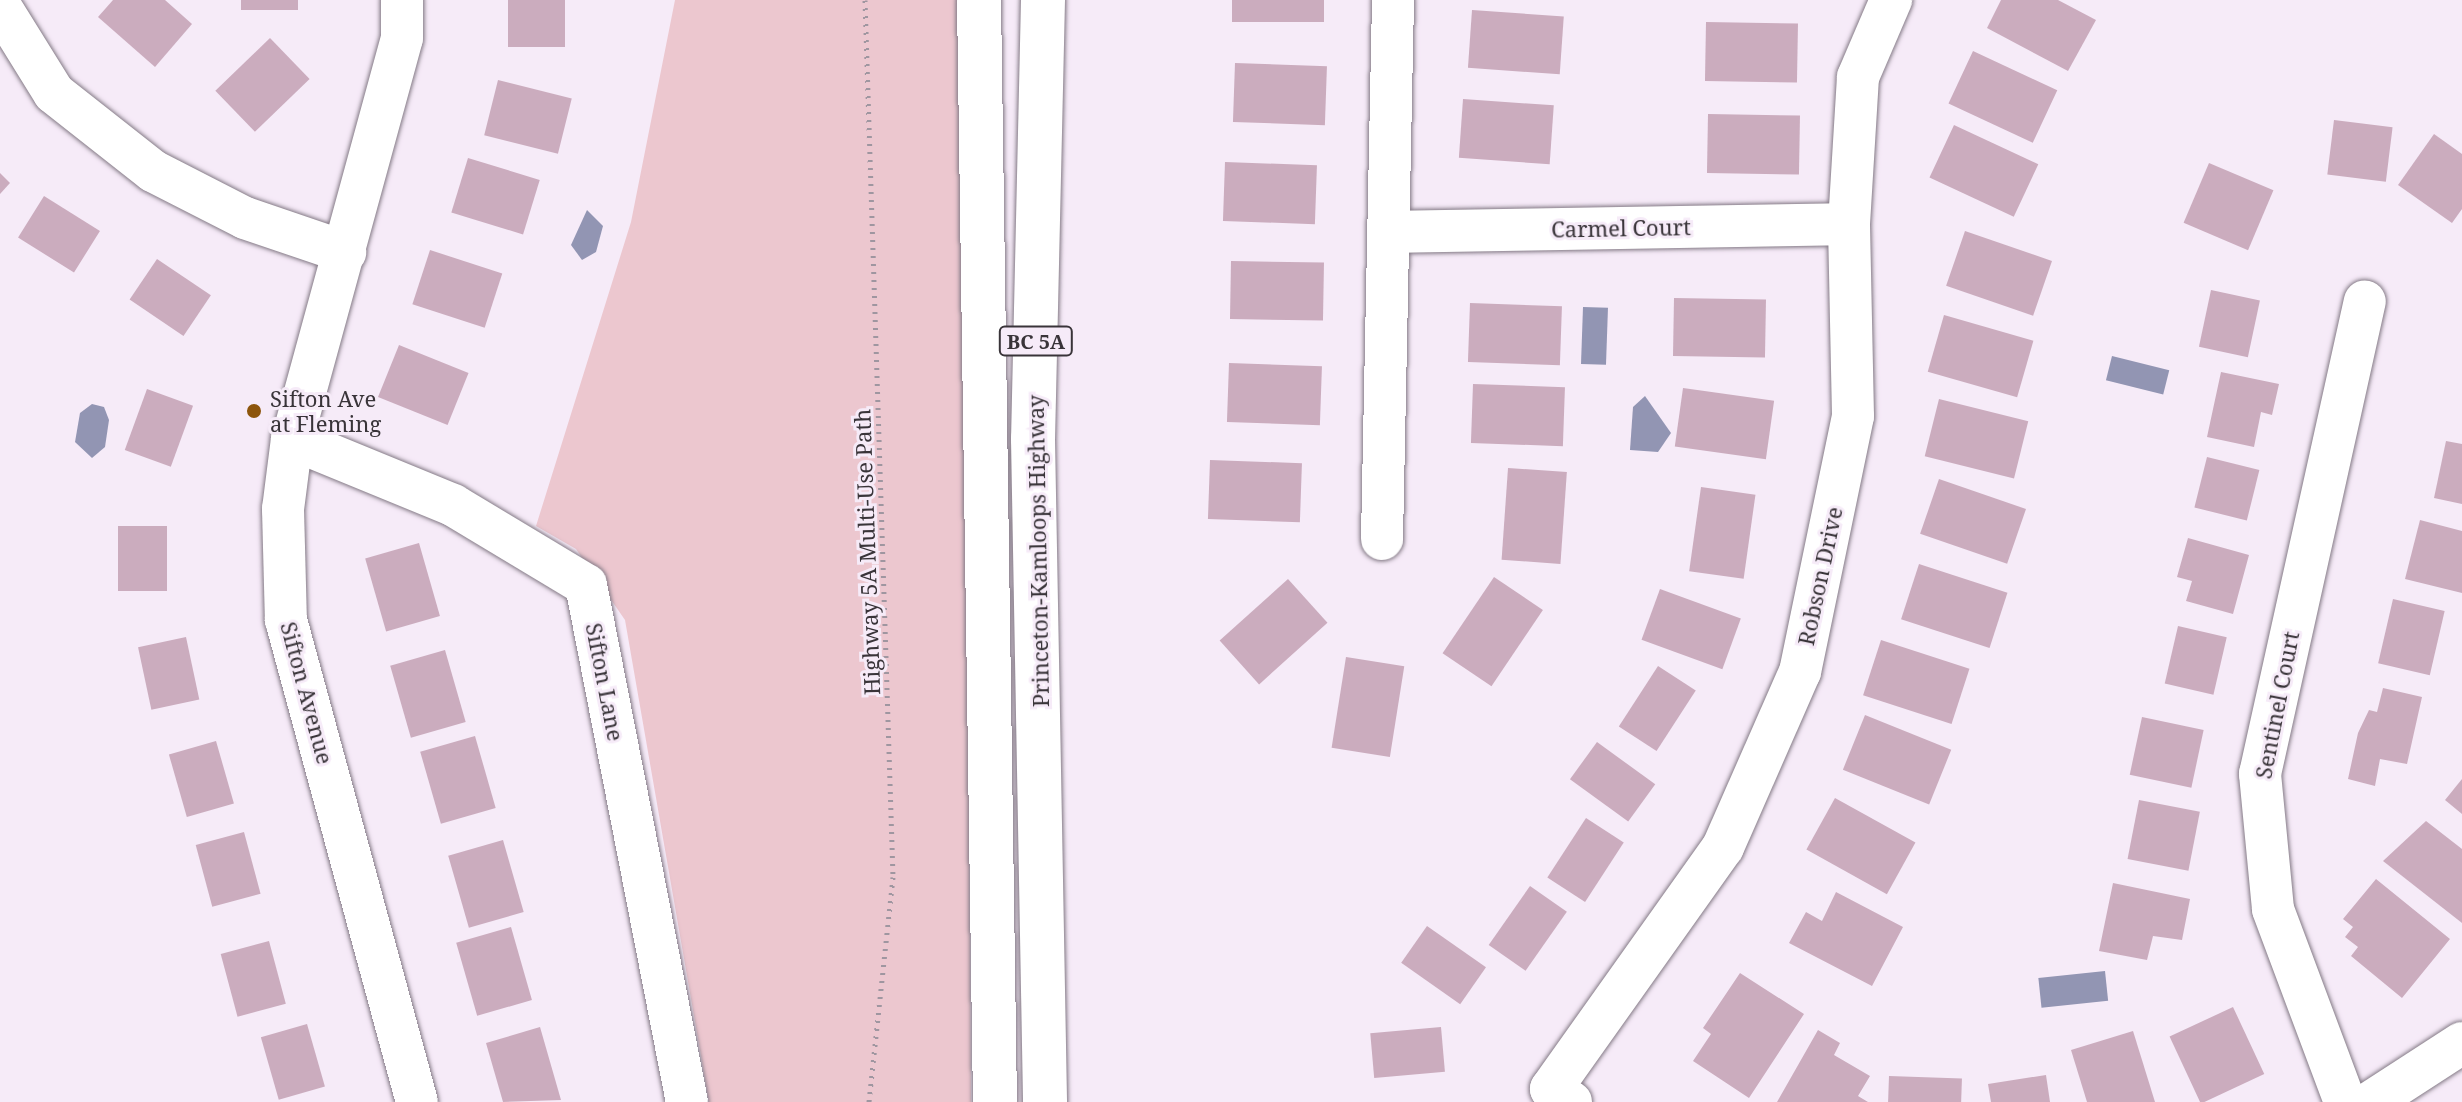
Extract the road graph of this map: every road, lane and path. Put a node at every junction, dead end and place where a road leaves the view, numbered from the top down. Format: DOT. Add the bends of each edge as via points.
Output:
graph roads {
  1 [pos="402,0"];
  2 [pos="865,0"];
  3 [pos="979,0"];
  4 [pos="1043,0"];
  5 [pos="1393,0"];
  6 [pos="1891,0"];
  7 [pos="0,6"];
  8 [pos="1849,224"];
  9 [pos="1392,232"];
  10 [pos="345,252"];
  11 [pos="2365,302"];
  12 [pos="292,439"];
  13 [pos="1382,539"];
  14 [pos="2462,1043"];
  15 [pos="1561,1096"];
  16 [pos="417,1102"];
  17 [pos="687,1102"];
  18 [pos="869,1102"];
  19 [pos="995,1102"];
  20 [pos="1045,1102"];
  21 [pos="2345,1102"];
  22 [pos="2371,1102"];
  1 -- 10 [label="street, Sifton Avenue" via="402,38"];
  2 -- 18 [label="path, Highway 5A Multi-Use Path" via="893,877"];
  3 -- 19 [label="main road, BC 5A"];
  4 -- 20 [label="main road, Princeton-Kamloops Highway / BC 5A" via="1033,439"];
  5 -- 9 [label="street"];
  6 -- 8 [label="street, Robson Drive" via="1858,77"];
  7 -- 10 [label="street" via="54,93 153,171 245,218"];
  8 -- 9 [label="street, Carmel Court"];
  8 -- 15 [label="street, Robson Drive" via="1853,416 1800,672 1723,847"];
  9 -- 13 [label="street"];
  10 -- 12 [label="street, Sifton Avenue"];
  11 -- 21 [label="street, Sentinel Court" via="2260,774 2273,909"];
  12 -- 16 [label="street, Sifton Avenue" via="283,509 286,620"];
  12 -- 17 [label="street, Sifton Lane" via="453,505 586,585"];
  14 -- 22 [label="street"];
}
